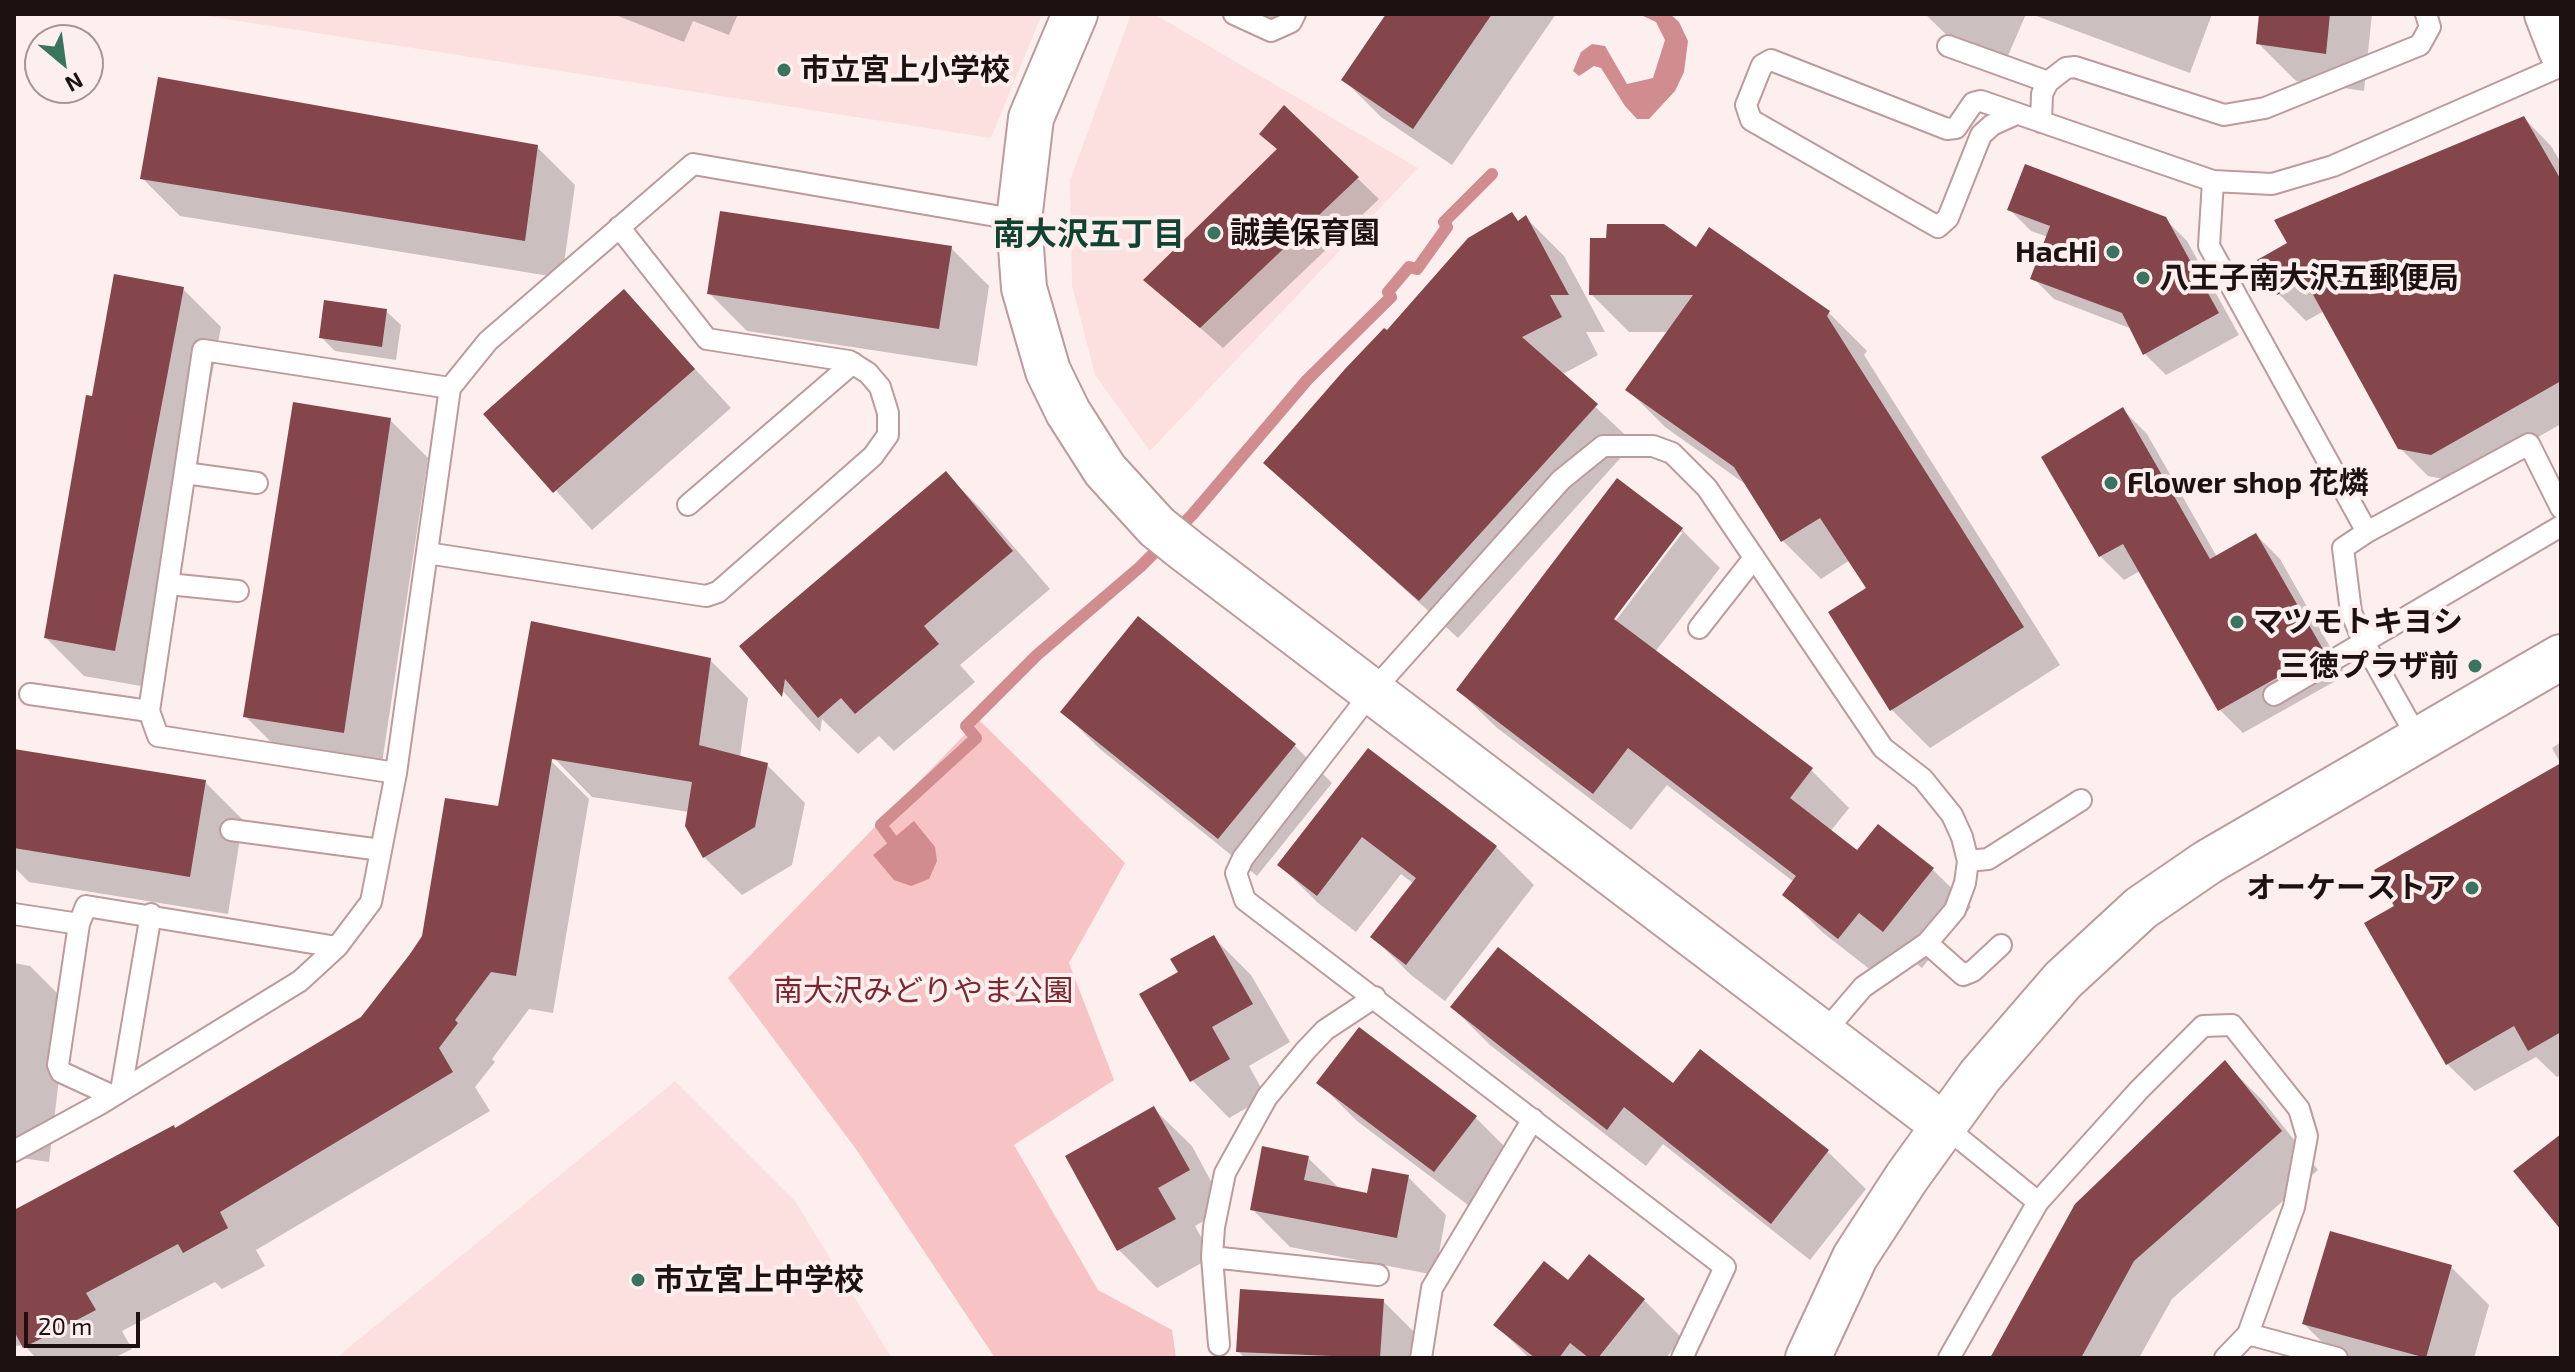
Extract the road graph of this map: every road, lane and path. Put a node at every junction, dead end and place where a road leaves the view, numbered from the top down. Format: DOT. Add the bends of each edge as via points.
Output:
graph roads {
  1 [pos="1075,14"];
  2 [pos="1234,14"];
  3 [pos="1295,14"];
  4 [pos="2426,14"];
  5 [pos="2547,14"];
  6 [pos="1948,46"];
  7 [pos="2561,50"];
  8 [pos="2561,66"];
  9 [pos="2048,82"];
  10 [pos="2014,115"];
  11 [pos="2041,122"];
  12 [pos="2213,181"];
  13 [pos="1019,220"];
  14 [pos="619,227"];
  15 [pos="853,363"];
  16 [pos="450,388"];
  17 [pos="185,473"];
  18 [pos="257,483"];
  19 [pos="688,505"];
  20 [pos="2561,508"];
  21 [pos="2561,526"];
  22 [pos="2367,532"];
  23 [pos="427,553"];
  24 [pos="1754,558"];
  25 [pos="168,584"];
  26 [pos="238,591"];
  27 [pos="1699,628"];
  28 [pos="2363,641"];
  29 [pos="2561,657"];
  30 [pos="1371,693"];
  31 [pos="30,694"];
  32 [pos="2274,695"];
  33 [pos="149,711"];
  34 [pos="2417,737"];
  35 [pos="396,773"];
  36 [pos="2081,800"];
  37 [pos="231,830"];
  38 [pos="381,850"];
  39 [pos="1968,861"];
  40 [pos="14,914"];
  41 [pos="151,914"];
  42 [pos="79,924"];
  43 [pos="1927,943"];
  44 [pos="2001,945"];
  45 [pos="337,947"];
  46 [pos="1375,997"];
  47 [pos="1822,1035"];
  48 [pos="111,1097"];
  49 [pos="1533,1119"];
  50 [pos="1943,1125"];
  51 [pos="14,1151"];
  52 [pos="2038,1202"];
  53 [pos="1212,1257"];
  54 [pos="1378,1275"];
  55 [pos="2248,1334"];
  56 [pos="1219,1345"];
  57 [pos="1421,1358"];
  58 [pos="1682,1358"];
  59 [pos="1808,1358"];
  60 [pos="1949,1358"];
  61 [pos="2225,1358"];
  62 [pos="2337,1358"];
  1 -- 13 [label="street" via="1031,118"];
  2 -- 3 [label="lane" via="1271,31 1291,22"];
  4 -- 9 [label="lane" via="2430,27 2420,45 2265,108 2224,115 2075,67"];
  5 -- 7 [label="street"];
  6 -- 9 [label="lane"];
  8 -- 12 [label="lane" via="2333,166 2272,184"];
  9 -- 11 [label="lane"];
  10 -- 10 [label="lane" via="1981,135 1948,218 1938,227 1751,120 1746,105 1762,65 1771,60 1947,129 1956,128 1973,103 1981,101"];
  10 -- 11 [label="lane"];
  11 -- 12 [label="lane"];
  12 -- 22 [label="lane" via="2209,246"];
  13 -- 14 [label="lane" via="693,164"];
  13 -- 30 [label="street" via="1024,288 1048,371 1105,470 1157,527"];
  14 -- 15 [label="lane" via="707,339"];
  14 -- 16 [label="lane" via="488,341"];
  15 -- 19 [label="lane"];
  15 -- 23 [label="lane" via="880,387 888,435 873,456 718,592 695,596"];
  16 -- 17 [label="lane" via="203,350"];
  16 -- 23 [label="lane"];
  17 -- 18 [label="lane"];
  17 -- 25 [label="lane"];
  20 -- 22 [label="lane" via="2529,444"];
  21 -- 28 [label="lane"];
  22 -- 28 [label="lane" via="2343,548 2351,612"];
  23 -- 35 [label="lane"];
  24 -- 27 [label="lane"];
  24 -- 30 [label="lane" via="1707,488 1672,453 1653,446 1603,446 1561,480"];
  24 -- 39 [label="lane" via="1883,748 1923,779 1952,815"];
  25 -- 26 [label="lane"];
  25 -- 33 [label="lane"];
  28 -- 32 [label="lane"];
  28 -- 34 [label="lane"];
  29 -- 34 [label="street"];
  30 -- 46 [label="lane" via="1236,873 1245,900"];
  30 -- 47 [label="street"];
  31 -- 33 [label="lane"];
  33 -- 35 [label="lane" via="158,736"];
  34 -- 50 [label="street" via="2141,908 2063,980"];
  35 -- 38 [label="lane"];
  36 -- 39 [label="lane" via="1988,859"];
  37 -- 38 [label="lane"];
  38 -- 45 [label="lane" via="371,902"];
  39 -- 43 [label="lane" via="1955,910"];
  40 -- 42 [label="lane"];
  41 -- 42 [label="lane" via="91,904"];
  41 -- 45 [label="lane"];
  41 -- 48 [label="lane"];
  42 -- 48 [label="lane" via="58,1065 61,1072"];
  43 -- 44 [label="lane" via="1963,975"];
  43 -- 47 [label="lane" via="1863,987"];
  45 -- 48 [label="lane" via="300,981"];
  46 -- 49 [label="lane"];
  46 -- 53 [label="lane" via="1325,1030 1267,1097 1225,1173"];
  47 -- 50 [label="street"];
  48 -- 51 [label="lane"];
  49 -- 57 [label="lane" via="1432,1288"];
  49 -- 58 [label="lane" via="1725,1267"];
  50 -- 52 [label="lane"];
  50 -- 59 [label="street" via="1855,1257"];
  52 -- 55 [label="lane" via="2203,1026 2232,1025 2299,1109 2307,1136 2294,1207"];
  52 -- 60 [label="lane"];
  53 -- 54 [label="lane"];
  53 -- 56 [label="lane"];
  55 -- 61 [label="lane"];
  55 -- 62 [label="lane"];
}
